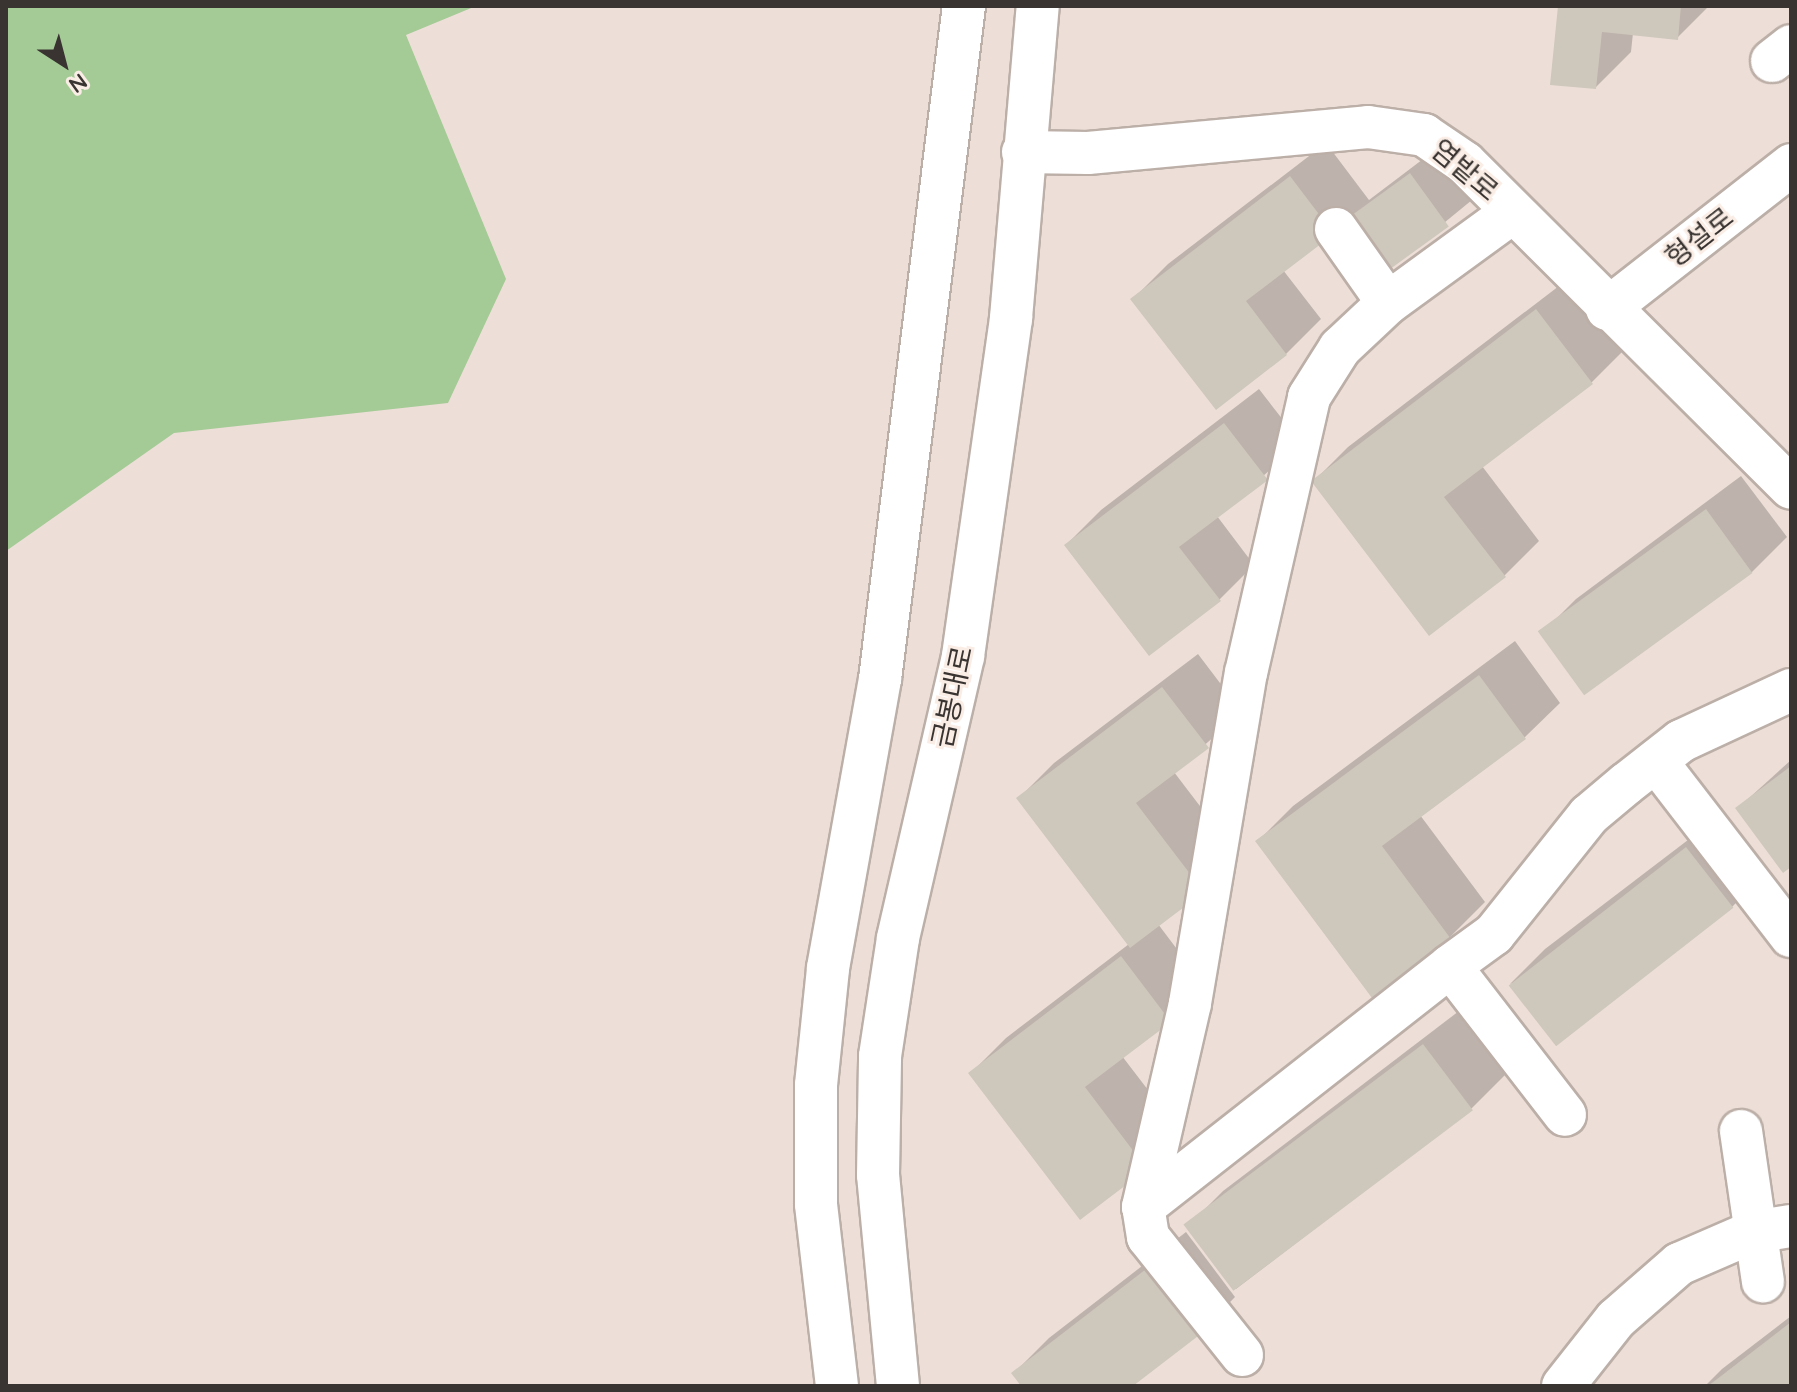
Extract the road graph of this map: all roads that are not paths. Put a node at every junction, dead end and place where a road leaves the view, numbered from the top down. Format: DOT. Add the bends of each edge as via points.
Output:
graph roads {
  1 [pos="964,6"];
  2 [pos="1038,6"];
  3 [pos="1023,152"];
  4 [pos="1791,165"];
  5 [pos="1513,212"];
  6 [pos="1336,229"];
  7 [pos="1388,303"];
  8 [pos="1607,309"];
  9 [pos="1791,488"];
  10 [pos="1791,690"];
  11 [pos="1656,761"];
  12 [pos="1791,936"];
  13 [pos="1450,966"];
  14 [pos="1565,1115"];
  15 [pos="1741,1131"];
  16 [pos="1143,1207"];
  17 [pos="1772,1229"];
  18 [pos="1763,1281"];
  19 [pos="1242,1355"];
  20 [pos="837,1386"];
  21 [pos="898,1386"];
  22 [pos="1563,1386"];
  1 -- 20 [label="street" via="884,647 828,968 816,1085 816,1204"];
  2 -- 3 [label="street, 금봉대로"];
  3 -- 5 [label="street, 염밭로" via="1088,153 1368,127 1424,135 1447,148"];
  3 -- 21 [label="street, 금봉대로" via="1011,318 963,656 898,938 880,1056 878,1175"];
  4 -- 8 [label="street, 형설로"];
  5 -- 7 [label="street"];
  5 -- 8 [label="street, 염밭로"];
  6 -- 7 [label="street"];
  7 -- 16 [label="street" via="1340,348 1309,397 1246,673 1195,974"];
  8 -- 9 [label="street, 염밭로"];
  10 -- 11 [label="street" via="1681,741"];
  11 -- 12 [label="street"];
  11 -- 13 [label="street" via="1589,815 1494,934"];
  13 -- 14 [label="street"];
  13 -- 16 [label="street"];
  15 -- 17 [label="street"];
  16 -- 19 [label="street" via="1148,1237"];
  17 -- 18 [label="street"];
  17 -- 22 [label="street" via="1679,1264 1616,1319"];
}
